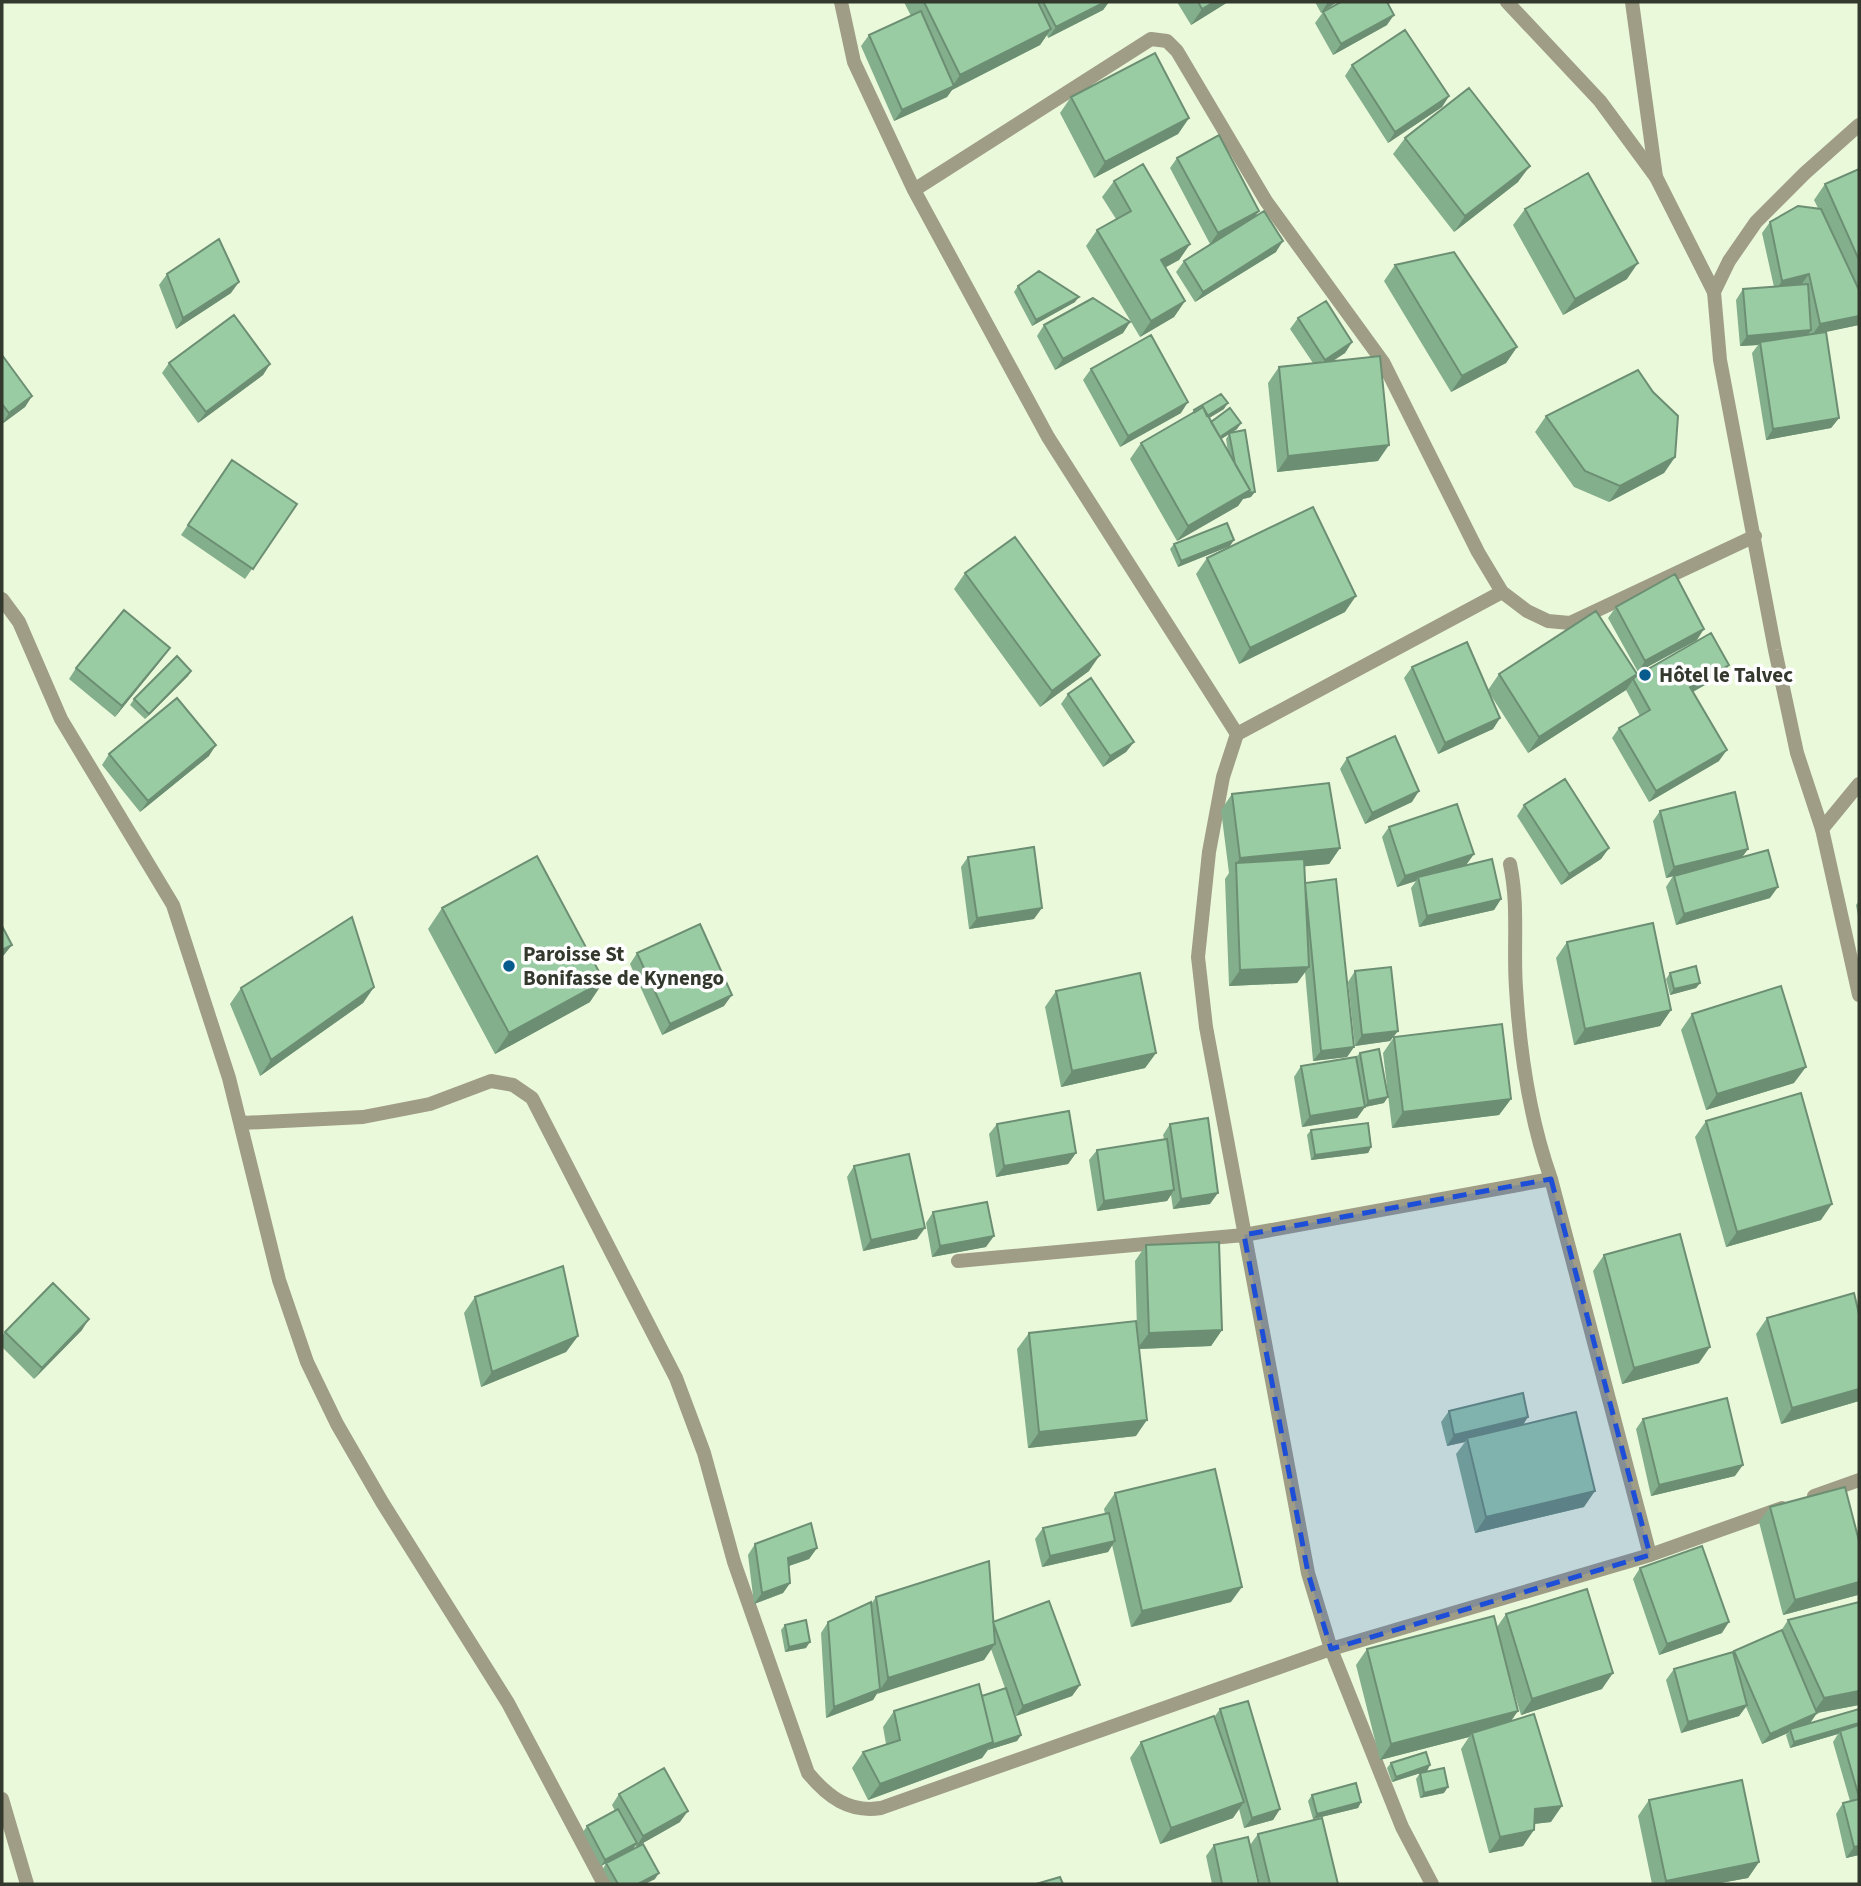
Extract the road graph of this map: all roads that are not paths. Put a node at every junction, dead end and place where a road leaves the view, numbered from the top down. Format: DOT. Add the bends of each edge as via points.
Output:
graph roads {
  1 [pos="841,2"];
  2 [pos="1507,2"];
  3 [pos="1632,2"];
  4 [pos="1859,125"];
  5 [pos="1656,177"];
  6 [pos="914,190"];
  7 [pos="1714,292"];
  8 [pos="1755,536"];
  9 [pos="1502,592"];
  10 [pos="2,599"];
  11 [pos="1237,734"];
  12 [pos="1859,784"];
  13 [pos="1822,830"];
  14 [pos="1510,864"];
  15 [pos="1859,995"];
  16 [pos="242,1123"];
  17 [pos="1551,1179"];
  18 [pos="1244,1235"];
  19 [pos="958,1261"];
  20 [pos="1859,1480"];
  21 [pos="1650,1555"];
  22 [pos="1331,1649"];
  23 [pos="2,1799"];
  24 [pos="27,1884"];
  25 [pos="604,1884"];
  26 [pos="1432,1884"];
  1 -- 6 [label="street" via="854,62"];
  2 -- 5 [label="street" via="1600,101"];
  3 -- 5 [label="street"];
  4 -- 7 [label="street" via="1756,222"];
  5 -- 7 [label="street"];
  6 -- 9 [label="street" via="1151,39 1167,41 1266,201 1383,362"];
  6 -- 11 [label="street" via="1048,437"];
  7 -- 8 [label="street" via="1720,360"];
  8 -- 9 [label="street" via="1570,623 1548,621"];
  8 -- 13 [label="street" via="1794,740"];
  9 -- 11 [label="street"];
  10 -- 16 [label="street" via="19,622 61,719 173,905"];
  11 -- 18 [label="street" via="1223,777 1209,852 1198,957 1206,1027"];
  12 -- 13 [label="street"];
  13 -- 15 [label="street"];
  14 -- 17 [label="street" via="1516,892 1516,986 1526,1089"];
  16 -- 22 [label="street" via="363,1117 430,1104 491,1081 513,1084 532,1098 676,1378 808,1773 825,1793 848,1805 861,1811 881,1808"];
  16 -- 25 [label="street" via="279,1280 307,1362 382,1502 508,1703"];
  17 -- 18 [label="street"];
  17 -- 21 [label="street"];
  18 -- 19 [label="street"];
  18 -- 22 [label="street" via="1308,1573"];
  20 -- 21 [label="street"];
  21 -- 22 [label="street"];
  22 -- 26 [label="street" via="1402,1827"];
  23 -- 24 [label="street"];
}
